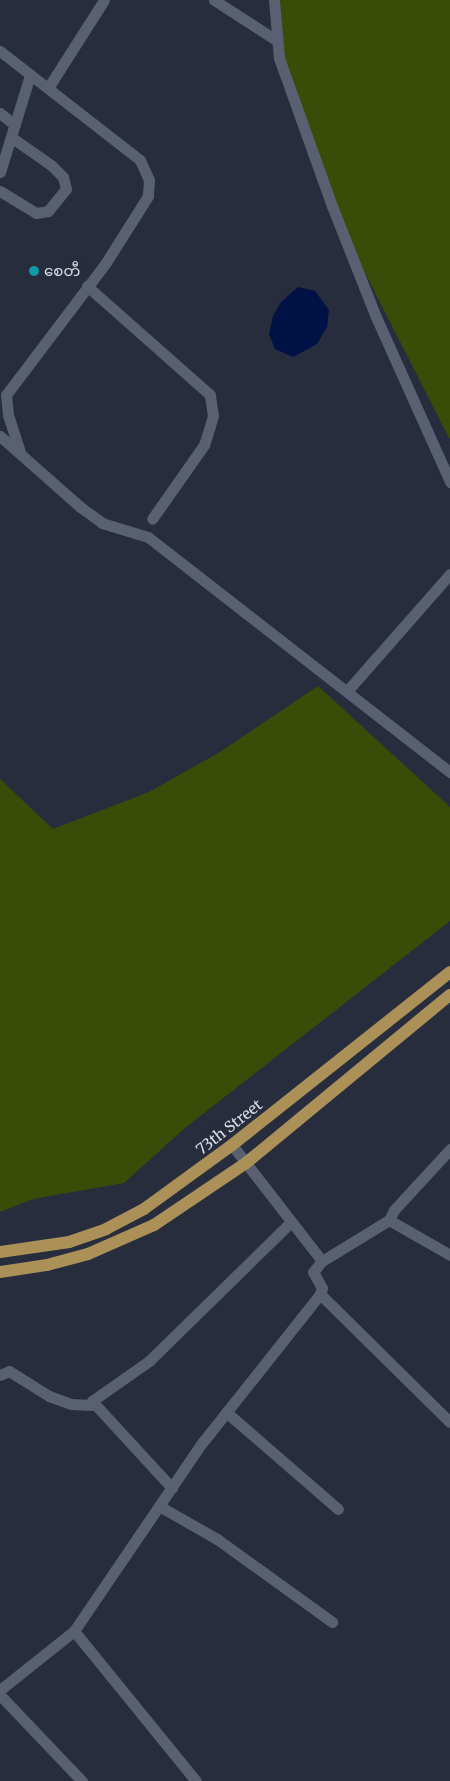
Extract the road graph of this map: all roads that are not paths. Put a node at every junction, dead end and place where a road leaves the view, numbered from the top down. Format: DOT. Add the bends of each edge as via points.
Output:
graph roads {
  1 [pos="104,0"];
  2 [pos="214,0"];
  3 [pos="274,0"];
  4 [pos="276,40"];
  5 [pos="0,51"];
  6 [pos="30,75"];
  7 [pos="48,88"];
  8 [pos="0,113"];
  9 [pos="15,125"];
  10 [pos="11,137"];
  11 [pos="0,172"];
  12 [pos="0,191"];
  13 [pos="87,286"];
  14 [pos="0,436"];
  15 [pos="21,452"];
  16 [pos="450,482"];
  17 [pos="152,519"];
  18 [pos="450,574"];
  19 [pos="348,690"];
  20 [pos="450,772"];
  21 [pos="450,972"];
  22 [pos="450,996"];
  23 [pos="232,1146"];
  24 [pos="450,1149"];
  25 [pos="246,1163"];
  26 [pos="389,1220"];
  27 [pos="291,1222"];
  28 [pos="0,1252"];
  29 [pos="450,1255"];
  30 [pos="322,1261"];
  31 [pos="0,1272"];
  32 [pos="320,1294"];
  33 [pos="0,1376"];
  34 [pos="92,1405"];
  35 [pos="226,1412"];
  36 [pos="450,1422"];
  37 [pos="172,1488"];
  38 [pos="159,1506"];
  39 [pos="338,1509"];
  40 [pos="332,1622"];
  41 [pos="74,1631"];
  42 [pos="0,1690"];
  43 [pos="0,1695"];
  44 [pos="82,1781"];
  45 [pos="196,1781"];
  1 -- 7 [label="street"];
  2 -- 4 [label="street"];
  3 -- 4 [label="street"];
  4 -- 16 [label="street" via="285,75 343,234 376,317"];
  5 -- 6 [label="street"];
  6 -- 7 [label="street"];
  6 -- 9 [label="street"];
  7 -- 13 [label="street" via="140,160 149,180 148,196"];
  8 -- 9 [label="street"];
  9 -- 10 [label="street"];
  10 -- 11 [label="street"];
  10 -- 12 [label="street" via="57,171 66,182 66,189 48,210 36,213"];
  13 -- 15 [label="street" via="6,395 8,415"];
  13 -- 17 [label="street" via="210,395 213,416 204,444"];
  14 -- 15 [label="street"];
  15 -- 19 [label="street" via="102,523 148,537"];
  18 -- 19 [label="street"];
  19 -- 20 [label="street"];
  21 -- 23 [label="main road, 73th Street"];
  22 -- 25 [label="main road"];
  23 -- 25 [label="street"];
  23 -- 28 [label="main road, 73th Street" via="144,1209 106,1229 69,1242"];
  24 -- 26 [label="street" via="394,1210"];
  25 -- 27 [label="street"];
  25 -- 31 [label="main road" via="154,1225 124,1239 63,1261"];
  26 -- 29 [label="street"];
  26 -- 30 [label="street"];
  27 -- 30 [label="street"];
  27 -- 34 [label="street" via="149,1361 94,1396"];
  30 -- 32 [label="street" via="313,1272 322,1288"];
  32 -- 35 [label="street"];
  32 -- 36 [label="street"];
  33 -- 34 [label="street" via="9,1371 49,1396 71,1404"];
  34 -- 37 [label="street"];
  35 -- 37 [label="street"];
  35 -- 39 [label="street"];
  37 -- 38 [label="street"];
  38 -- 40 [label="street" via="217,1539"];
  38 -- 41 [label="street"];
  41 -- 42 [label="street"];
  41 -- 45 [label="street"];
  43 -- 44 [label="street"];
}
